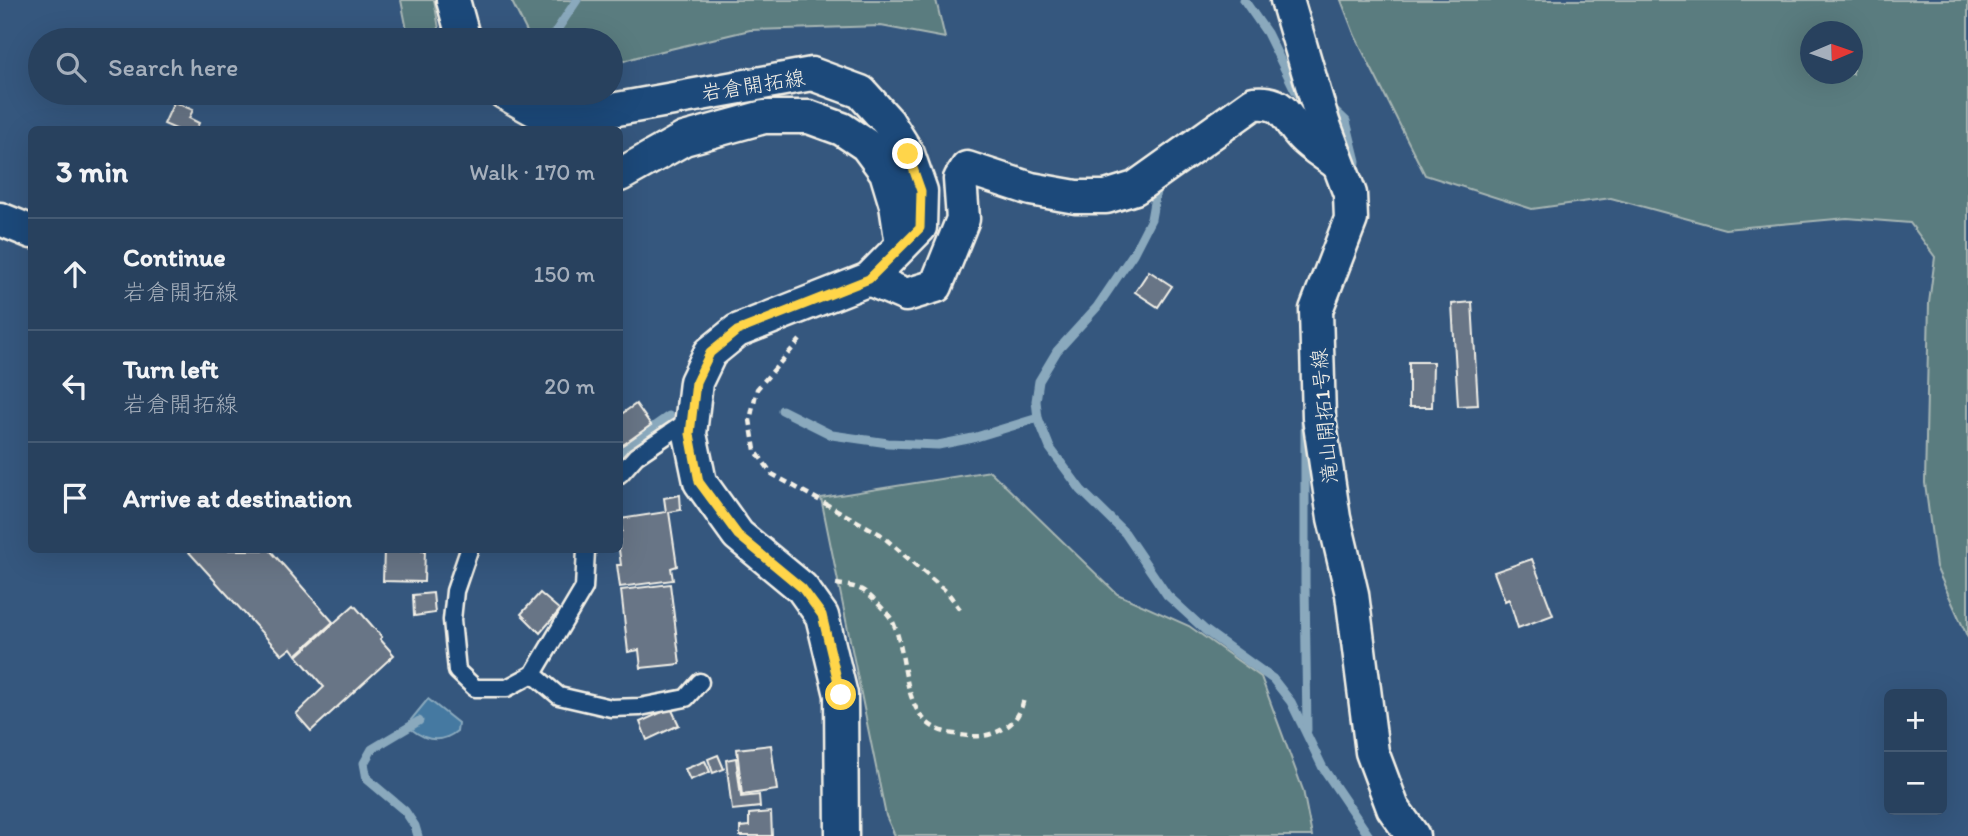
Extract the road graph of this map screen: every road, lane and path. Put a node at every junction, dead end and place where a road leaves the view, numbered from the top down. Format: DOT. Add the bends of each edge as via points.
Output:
graph roads {
  1 [pos="453,0"];
  2 [pos="1287,0"];
  3 [pos="461,28"];
  4 [pos="526,105"];
  5 [pos="1340,165"];
  6 [pos="623,173"];
  7 [pos="0,219"];
  8 [pos="28,230"];
  9 [pos="902,245"];
  10 [pos="869,279"];
  11 [pos="805,335"];
  12 [pos="692,418"];
  13 [pos="623,471"];
  14 [pos="467,553"];
  15 [pos="586,553"];
  16 [pos="802,588"];
  17 [pos="962,612"];
  18 [pos="533,674"];
  19 [pos="700,682"];
  20 [pos="1024,698"];
  21 [pos="842,836"];
  22 [pos="1413,836"];
  1 -- 3 [label="street"];
  2 -- 5 [label="street, 滝山開拓1号線" via="1322,122"];
  4 -- 9 [label="street, 岩倉開拓線" via="537,111 584,115 812,74 861,92 908,154 921,191 920,228"];
  5 -- 10 [label="street" via="1302,136 1283,110 1266,102 1254,103 1135,188 1106,197 1031,189 967,168 960,179 963,219 936,285 906,295"];
  5 -- 22 [label="street, 滝山開拓1号線" via="1350,194 1351,219 1315,310 1319,418 1334,518 1352,594 1372,752 1393,808"];
  6 -- 9 [label="street" via="684,139 764,117 809,117 842,129 866,145 886,172"];
  7 -- 8 [label="street"];
  9 -- 10 [label="street, 岩倉開拓線"];
  10 -- 12 [label="street, 岩倉開拓線" via="737,331 710,353 696,382"];
  11 -- 17 [label="path" via="757,389 750,420 755,450 772,474 880,534 948,593"];
  12 -- 13 [label="lane" via="636,456"];
  12 -- 16 [label="street, 岩倉開拓線" via="690,434 699,482 738,535"];
  14 -- 18 [label="lane" via="452,620 457,671 475,688 507,688"];
  15 -- 18 [label="lane" via="584,588"];
  16 -- 20 [label="path" via="821,580 861,589 892,618 909,695 925,723 979,738 1012,724"];
  16 -- 21 [label="street, 岩倉開拓線" via="822,615 841,695"];
  18 -- 19 [label="lane" via="559,696 611,708 640,708 686,698"];
}
